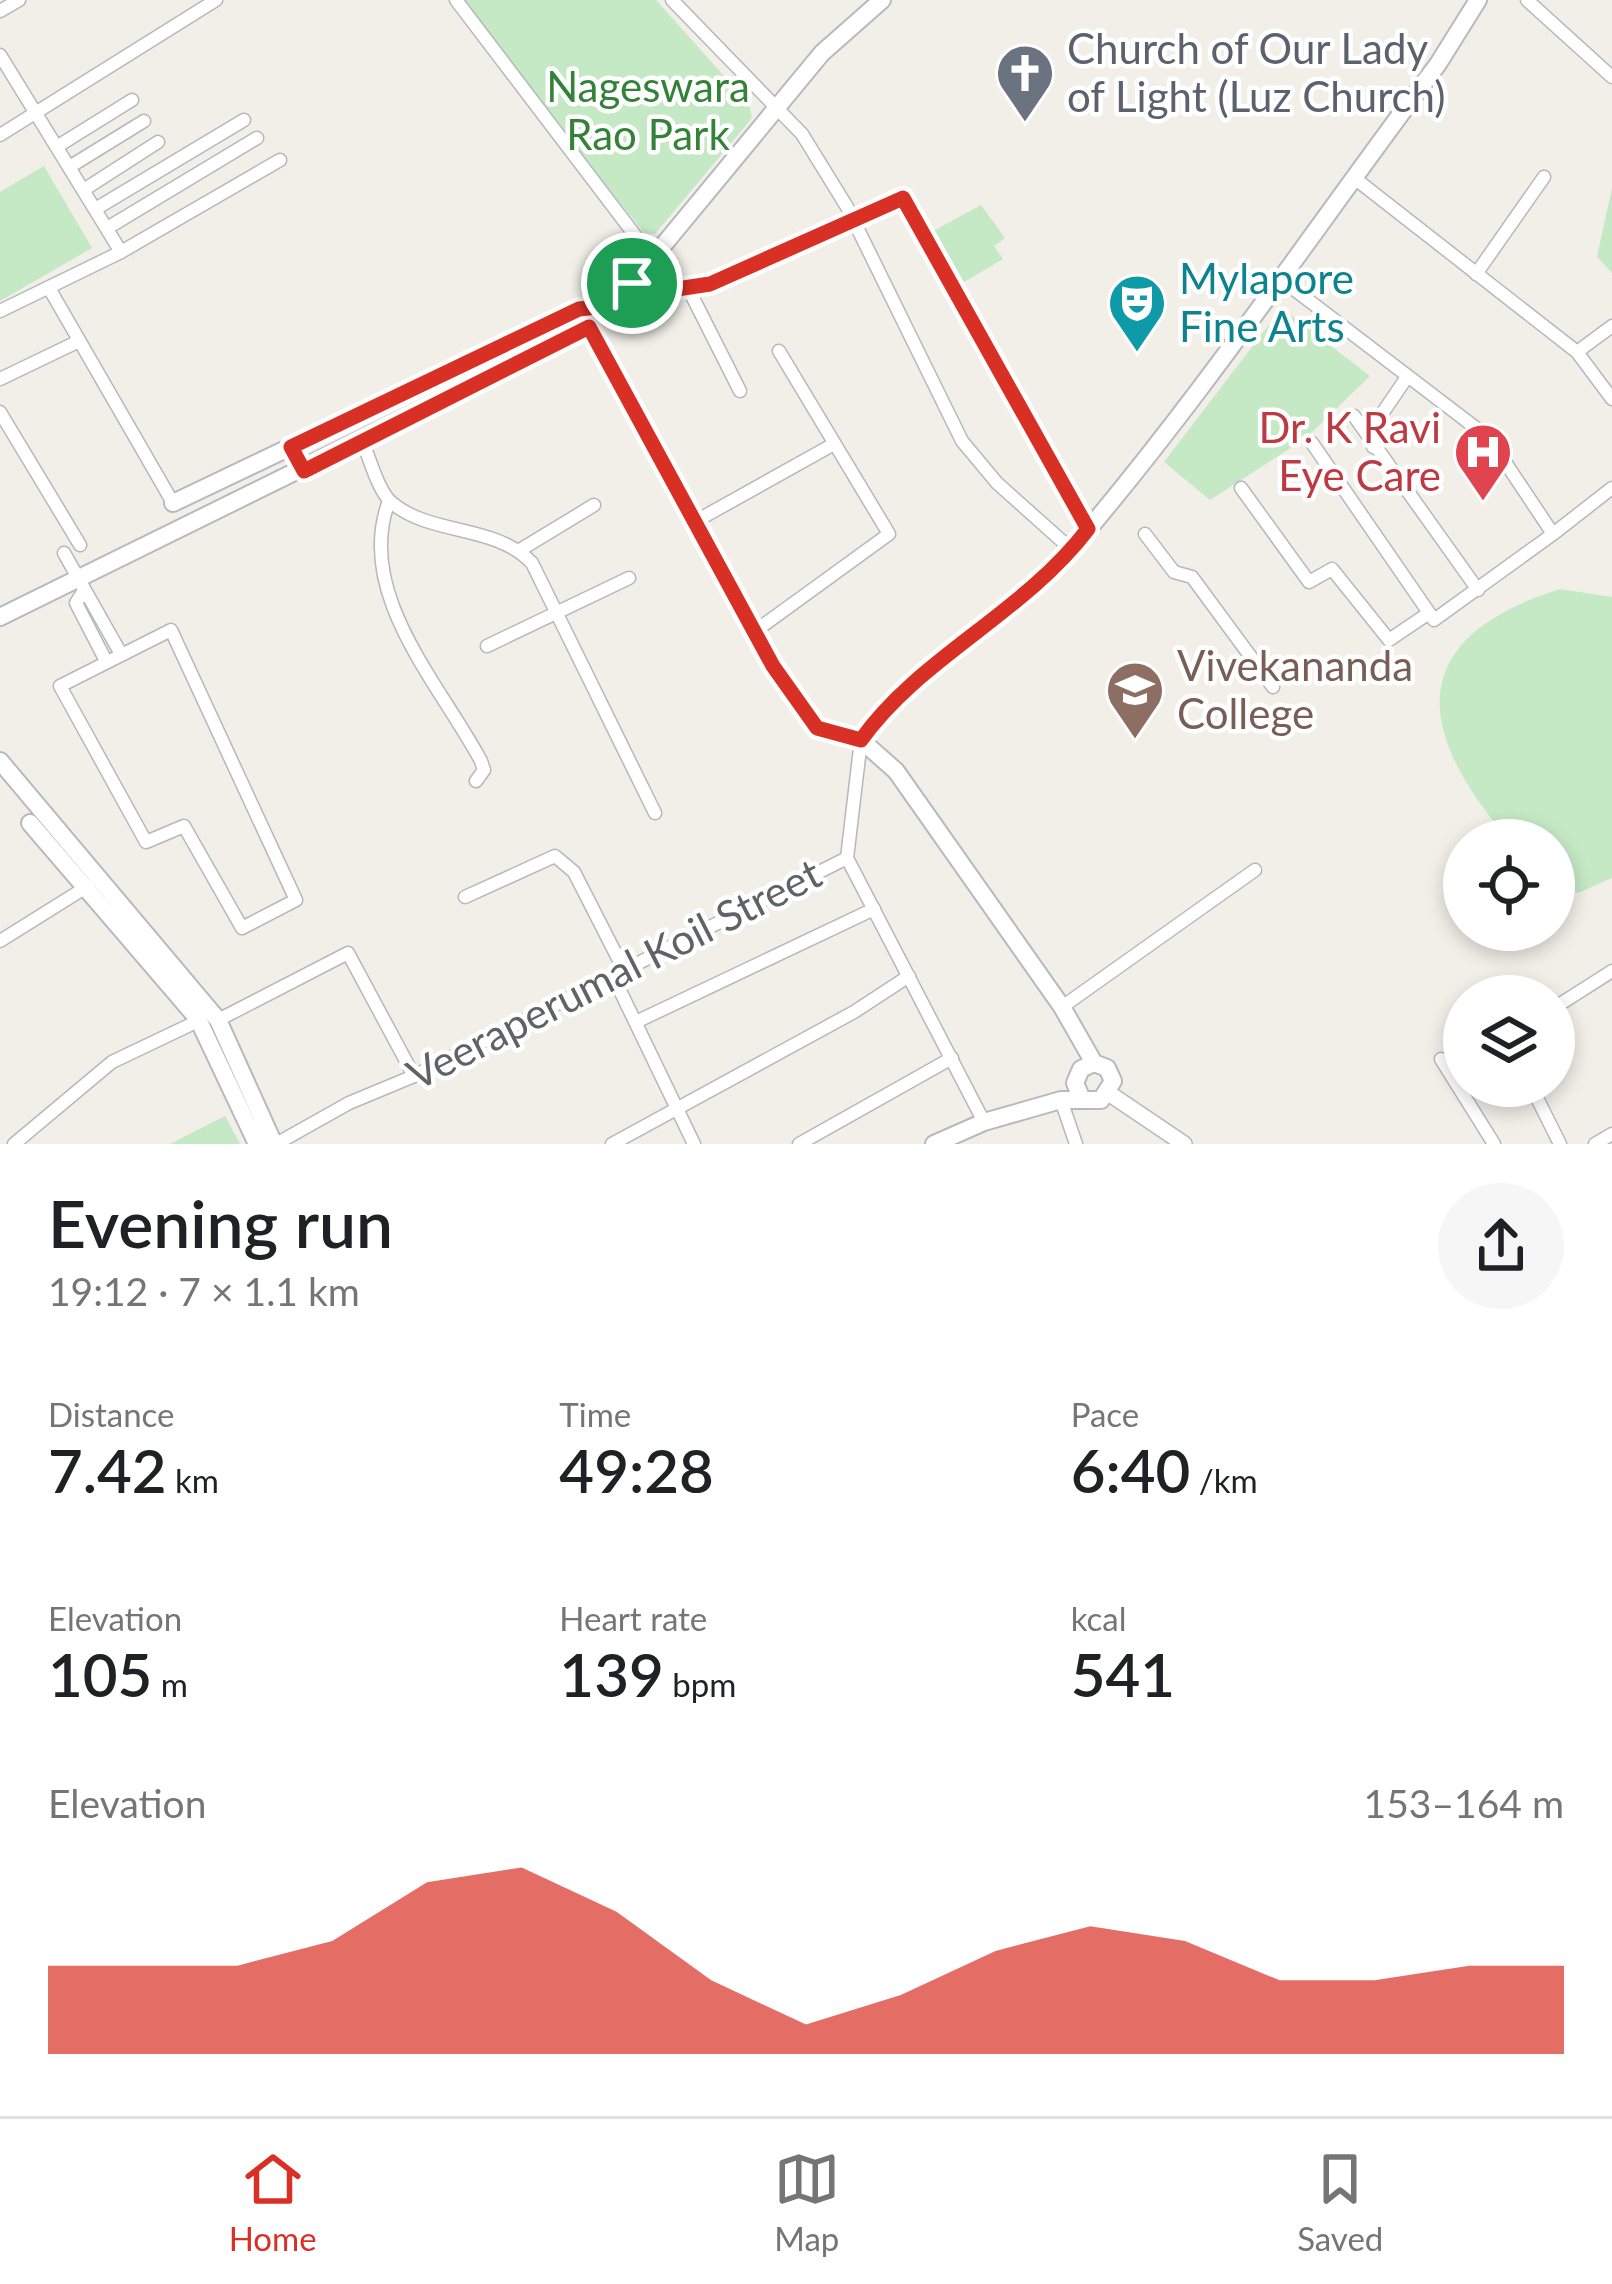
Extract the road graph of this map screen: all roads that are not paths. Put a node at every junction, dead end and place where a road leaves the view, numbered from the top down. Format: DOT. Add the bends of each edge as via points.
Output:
graph roads {
  1 [pos="19,0"];
  2 [pos="188,0"];
  3 [pos="216,0"];
  4 [pos="456,0"];
  5 [pos="672,0"];
  6 [pos="882,0"];
  7 [pos="1478,0"];
  8 [pos="1527,0"];
  9 [pos="0,11"];
  10 [pos="196,14"];
  11 [pos="0,55"];
  12 [pos="4,71"];
  13 [pos="1612,77"];
  14 [pos="132,100"];
  15 [pos="775,111"];
  16 [pos="37,116"];
  17 [pos="244,120"];
  18 [pos="144,121"];
  19 [pos="0,135"];
  20 [pos="257,138"];
  21 [pos="158,142"];
  22 [pos="58,146"];
  23 [pos="280,160"];
  24 [pos="70,166"];
  25 [pos="1353,177"];
  26 [pos="1544,177"];
  27 [pos="85,189"];
  28 [pos="97,208"];
  29 [pos="852,221"];
  30 [pos="109,227"];
  31 [pos="121,252"];
  32 [pos="652,259"];
  33 [pos="1476,274"];
  34 [pos="1278,277"];
  35 [pos="632,283"];
  36 [pos="49,288"];
  37 [pos="688,288"];
  38 [pos="588,308"];
  39 [pos="0,311"];
  40 [pos="1612,326"];
  41 [pos="589,327"];
  42 [pos="77,342"];
  43 [pos="779,351"];
  44 [pos="1577,352"];
  45 [pos="1408,377"];
  46 [pos="0,380"];
  47 [pos="740,392"];
  48 [pos="1612,399"];
  49 [pos="0,412"];
  50 [pos="1354,416"];
  51 [pos="363,442"];
  52 [pos="1312,443"];
  53 [pos="833,444"];
  54 [pos="291,447"];
  55 [pos="1373,447"];
  56 [pos="304,471"];
  57 [pos="1241,488"];
  58 [pos="1612,488"];
  59 [pos="389,501"];
  60 [pos="173,502"];
  61 [pos="594,505"];
  62 [pos="696,521"];
  63 [pos="1088,529"];
  64 [pos="1145,534"];
  65 [pos="1553,534"];
  66 [pos="80,545"];
  67 [pos="520,550"];
  68 [pos="1072,550"];
  69 [pos="64,553"];
  70 [pos="628,578"];
  71 [pos="80,586"];
  72 [pos="1478,590"];
  73 [pos="559,611"];
  74 [pos="0,617"];
  75 [pos="1432,617"];
  76 [pos="754,632"];
  77 [pos="488,646"];
  78 [pos="121,654"];
  79 [pos="106,661"];
  80 [pos="1273,687"];
  81 [pos="861,740"];
  82 [pos="0,761"];
  83 [pos="476,781"];
  84 [pos="655,813"];
  85 [pos="30,823"];
  86 [pos="847,858"];
  87 [pos="1256,870"];
  88 [pos="91,883"];
  89 [pos="465,897"];
  90 [pos="874,909"];
  91 [pos="0,941"];
  92 [pos="1612,971"];
  93 [pos="619,973"];
  94 [pos="909,976"];
  95 [pos="1575,995"];
  96 [pos="1062,1007"];
  97 [pos="218,1020"];
  98 [pos="198,1021"];
  99 [pos="638,1022"];
  100 [pos="952,1058"];
  101 [pos="1441,1059"];
  102 [pos="1094,1063"];
  103 [pos="414,1076"];
  104 [pos="1110,1094"];
  105 [pos="1081,1096"];
  106 [pos="1061,1100"];
  107 [pos="1542,1107"];
  108 [pos="677,1108"];
  109 [pos="984,1122"];
  110 [pos="1612,1134"];
  111 [pos="939,1143"];
  112 [pos="14,1144"];
  113 [pos="257,1144"];
  114 [pos="275,1144"];
  115 [pos="612,1144"];
  116 [pos="694,1144"];
  117 [pos="799,1144"];
  118 [pos="1076,1144"];
  119 [pos="1184,1144"];
  120 [pos="1494,1144"];
  121 [pos="1560,1144"];
  122 [pos="1595,1144"];
  1 -- 9 [label="street"];
  2 -- 10 [label="street"];
  3 -- 10 [label="street"];
  4 -- 32 [label="street"];
  5 -- 15 [label="street"];
  6 -- 15 [label="main road" via="822,53"];
  7 -- 25 [label="main road"];
  8 -- 13 [label="street"];
  10 -- 16 [label="street"];
  11 -- 12 [label="street"];
  12 -- 16 [label="street"];
  14 -- 22 [label="street"];
  15 -- 29 [label="street" via="802,134"];
  15 -- 32 [label="main road"];
  16 -- 19 [label="street"];
  16 -- 22 [label="street"];
  17 -- 28 [label="street"];
  18 -- 24 [label="street"];
  20 -- 30 [label="street"];
  21 -- 27 [label="street"];
  22 -- 24 [label="street"];
  23 -- 31 [label="street"];
  24 -- 27 [label="street"];
  25 -- 33 [label="street"];
  25 -- 34 [label="main road"];
  26 -- 33 [label="street"];
  27 -- 28 [label="street"];
  28 -- 30 [label="street"];
  29 -- 37 [label="street"];
  29 -- 63 [label="street" via="903,198"];
  29 -- 68 [label="street" via="962,441"];
  30 -- 31 [label="street"];
  31 -- 36 [label="street"];
  32 -- 35 [label="main road"];
  33 -- 44 [label="street"];
  34 -- 45 [label="street"];
  34 -- 63 [label="main road" via="1163,441"];
  35 -- 37 [label="street" via="657,292"];
  35 -- 38 [label="main road"];
  36 -- 39 [label="street"];
  36 -- 42 [label="street"];
  37 -- 47 [label="street"];
  38 -- 41 [label="main road"];
  38 -- 54 [label="main road"];
  40 -- 44 [label="street"];
  41 -- 51 [label="main road"];
  41 -- 62 [label="main road"];
  42 -- 46 [label="street"];
  42 -- 60 [label="street"];
  43 -- 53 [label="street"];
  44 -- 48 [label="street"];
  45 -- 55 [label="street" via="1375,424"];
  45 -- 65 [label="street" via="1489,438"];
  49 -- 66 [label="street"];
  50 -- 55 [label="street"];
  51 -- 56 [label="main road"];
  51 -- 59 [label="street"];
  52 -- 75 [label="street"];
  53 -- 62 [label="street"];
  53 -- 76 [label="street" via="888,538"];
  54 -- 56 [label="main road"];
  54 -- 60 [label="main road"];
  55 -- 72 [label="street"];
  56 -- 71 [label="main road"];
  57 -- 75 [label="street" via="1309,582 1332,569 1389,640"];
  58 -- 65 [label="street"];
  59 -- 67 [label="street"];
  59 -- 83 [label="street" via="379,527 381,573 481,761"];
  61 -- 67 [label="street"];
  62 -- 76 [label="main road"];
  63 -- 68 [label="main road"];
  64 -- 80 [label="street" via="1174,572 1192,577"];
  65 -- 72 [label="street"];
  67 -- 73 [label="street"];
  68 -- 81 [label="main road"];
  69 -- 71 [label="street"];
  70 -- 73 [label="street"];
  71 -- 74 [label="main road"];
  71 -- 78 [label="street"];
  71 -- 79 [label="street" via="76,603"];
  72 -- 75 [label="street"];
  73 -- 77 [label="street"];
  73 -- 84 [label="street"];
  76 -- 81 [label="main road" via="817,728"];
  78 -- 79 [label="street"];
  78 -- 79 [label="street" via="173,632 293,904 238,927 184,826 146,842 61,686"];
  81 -- 86 [label="street, Veeraperumal Koil Street"];
  81 -- 96 [label="main road" via="896,771"];
  82 -- 88 [label="main road"];
  85 -- 88 [label="main road"];
  86 -- 90 [label="street"];
  86 -- 93 [label="street, Veeraperumal Koil Street"];
  87 -- 96 [label="street"];
  88 -- 91 [label="street"];
  88 -- 97 [label="main road"];
  88 -- 98 [label="main road"];
  89 -- 93 [label="street" via="555,856 574,872"];
  90 -- 94 [label="street"];
  90 -- 99 [label="street"];
  92 -- 95 [label="street"];
  93 -- 99 [label="street"];
  93 -- 103 [label="street, Veeraperumal Koil Street"];
  94 -- 100 [label="street"];
  94 -- 108 [label="street"];
  96 -- 102 [label="main road"];
  97 -- 103 [label="street" via="348,953"];
  97 -- 114 [label="main road"];
  98 -- 112 [label="street" via="112,1062"];
  98 -- 113 [label="main road"];
  99 -- 108 [label="street"];
  100 -- 109 [label="street"];
  100 -- 117 [label="street"];
  101 -- 120 [label="street"];
  102 -- 104 [label="main road" via="1108,1068"];
  102 -- 105 [label="main road" via="1075,1083"];
  103 -- 114 [label="street, Veeraperumal Koil Street"];
  104 -- 105 [label="main road"];
  104 -- 119 [label="street"];
  105 -- 106 [label="main road"];
  106 -- 109 [label="main road"];
  106 -- 118 [label="street"];
  107 -- 121 [label="street"];
  108 -- 115 [label="street"];
  108 -- 116 [label="street"];
  109 -- 111 [label="main road"];
  110 -- 122 [label="street"];
}
